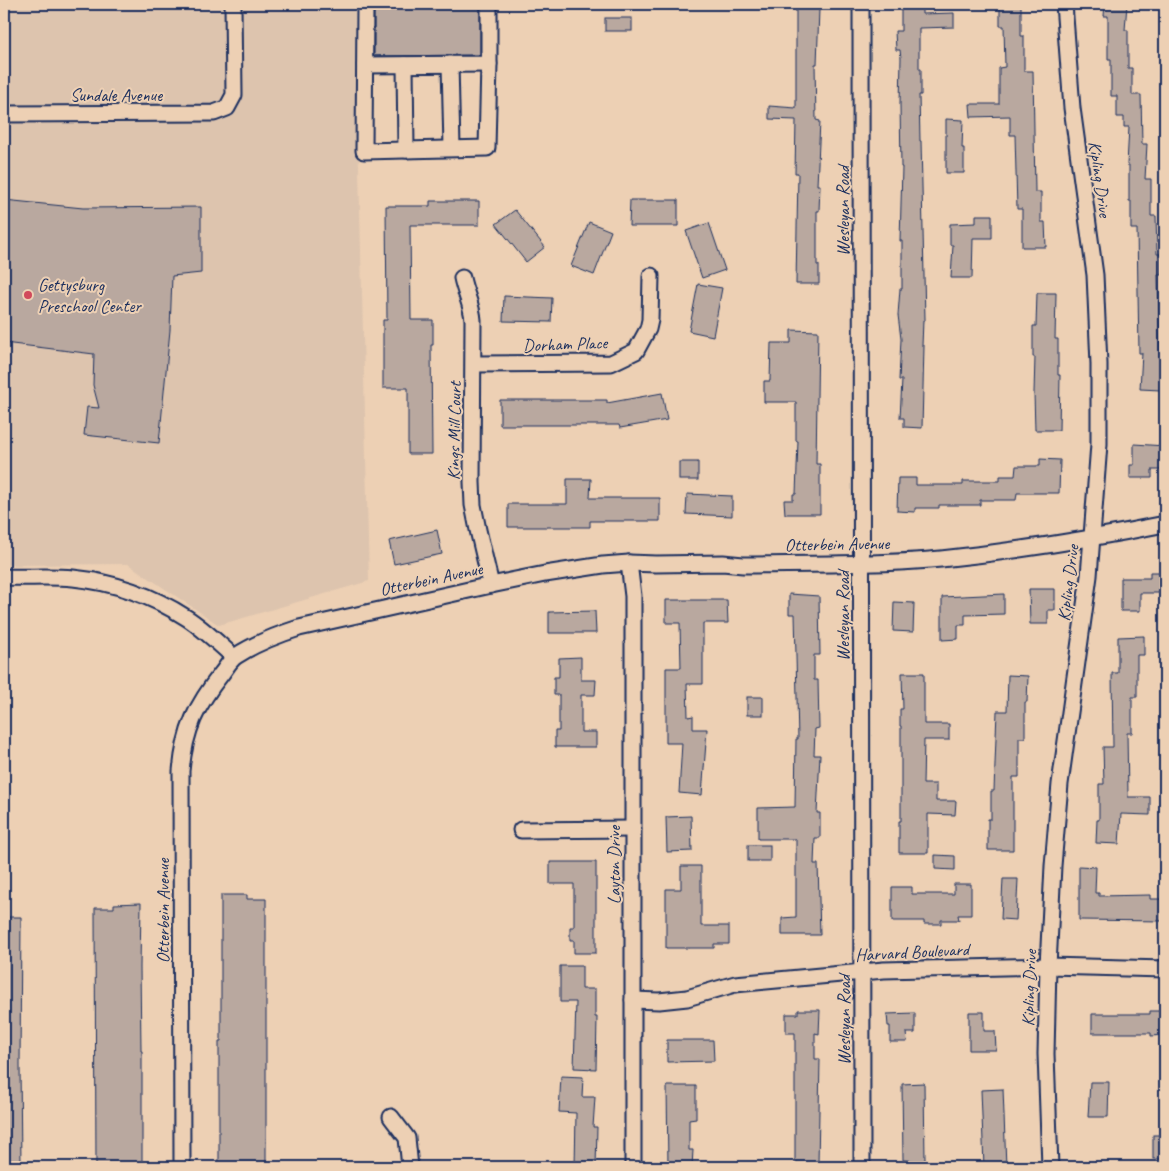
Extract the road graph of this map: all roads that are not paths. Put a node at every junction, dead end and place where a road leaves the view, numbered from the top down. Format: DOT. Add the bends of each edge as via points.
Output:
graph roads {
  1 [pos="234,4"];
  2 [pos="365,4"];
  3 [pos="489,4"];
  4 [pos="861,4"];
  5 [pos="1064,4"];
  6 [pos="450,64"];
  7 [pos="489,64"];
  8 [pos="365,65"];
  9 [pos="405,65"];
  10 [pos="4,114"];
  11 [pos="452,148"];
  12 [pos="406,150"];
  13 [pos="651,276"];
  14 [pos="462,278"];
  15 [pos="474,364"];
  16 [pos="1165,524"];
  17 [pos="1093,538"];
  18 [pos="862,562"];
  19 [pos="629,563"];
  20 [pos="4,578"];
  21 [pos="492,585"];
  22 [pos="234,657"];
  23 [pos="633,828"];
  24 [pos="521,830"];
  25 [pos="1048,966"];
  26 [pos="1165,969"];
  27 [pos="862,972"];
  28 [pos="633,1000"];
  29 [pos="390,1117"];
  30 [pos="182,1167"];
  31 [pos="410,1167"];
  32 [pos="633,1167"];
  33 [pos="862,1167"];
  34 [pos="1050,1167"];
  1 -- 10 [label="street, Sundale Avenue" via="234,95 227,108 214,114"];
  2 -- 8 [label="street"];
  3 -- 7 [label="street"];
  4 -- 18 [label="street, Wesleyan Road"];
  5 -- 17 [label="street, Kipling Drive" via="1072,108 1098,316 1099,444"];
  6 -- 7 [label="street"];
  6 -- 9 [label="street"];
  6 -- 11 [label="street"];
  7 -- 11 [label="street" via="487,148"];
  8 -- 9 [label="street"];
  8 -- 12 [label="street" via="364,151"];
  9 -- 12 [label="street"];
  11 -- 12 [label="street"];
  13 -- 15 [label="street, Dorham Place" via="648,330 636,351 620,360 611,363"];
  14 -- 15 [label="street, Kings Mill Court" via="472,307"];
  15 -- 21 [label="street, Kings Mill Court" via="473,505"];
  16 -- 17 [label="street, Otterbein Avenue"];
  17 -- 18 [label="street, Otterbein Avenue" via="940,559"];
  17 -- 25 [label="street, Kipling Drive" via="1060,784"];
  18 -- 19 [label="street, Otterbein Avenue"];
  18 -- 27 [label="street, Wesleyan Road"];
  19 -- 21 [label="street, Otterbein Avenue" via="544,574"];
  19 -- 23 [label="street, Layton Drive" via="633,596"];
  20 -- 22 [label="street" via="72,578 128,589 189,619"];
  21 -- 22 [label="street, Otterbein Avenue" via="299,628"];
  22 -- 30 [label="street, Otterbein Avenue" via="205,695 183,748"];
  23 -- 24 [label="street"];
  23 -- 28 [label="street, Layton Drive"];
  25 -- 26 [label="street, Harvard Boulevard"];
  25 -- 27 [label="street, Harvard Boulevard"];
  25 -- 34 [label="street, Kipling Drive" via="1046,1054"];
  27 -- 28 [label="street, Harvard Boulevard" via="734,984 687,998"];
  27 -- 33 [label="street, Wesleyan Road"];
  28 -- 32 [label="street, Layton Drive"];
  29 -- 31 [label="street" via="407,1138"];
}
